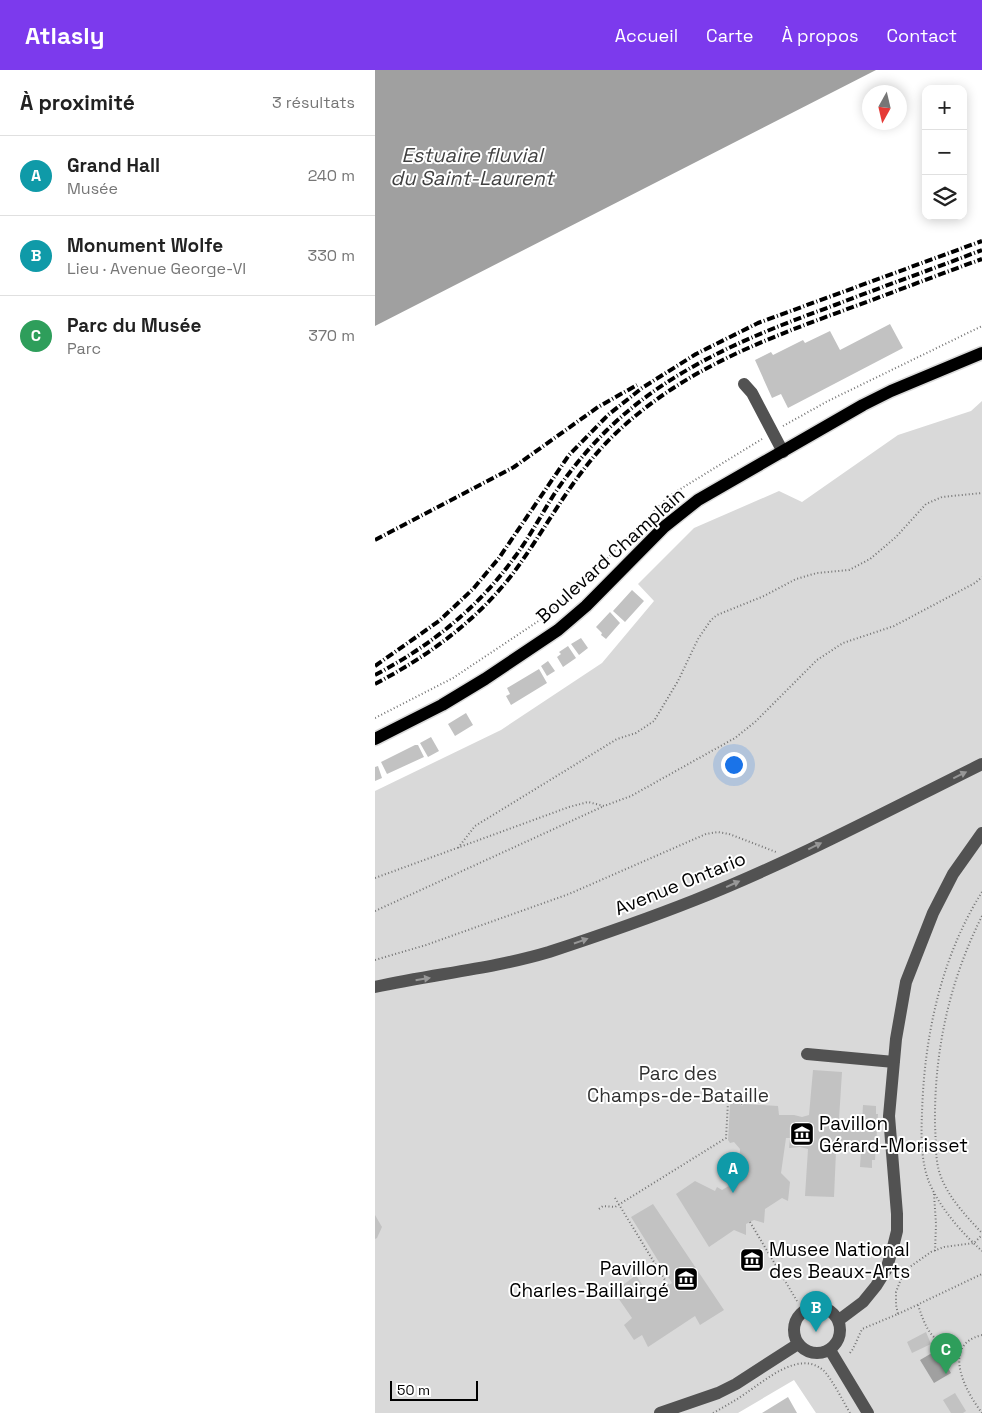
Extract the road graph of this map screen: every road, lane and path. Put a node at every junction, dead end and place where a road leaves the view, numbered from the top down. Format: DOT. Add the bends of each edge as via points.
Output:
graph roads {
  1 [pos="982,353"];
  2 [pos="743,384"];
  3 [pos="783,452"];
  4 [pos="982,493"];
  5 [pos="982,577"];
  6 [pos="375,740"];
  7 [pos="982,764"];
  8 [pos="604,806"];
  9 [pos="982,833"];
  10 [pos="457,849"];
  11 [pos="783,862"];
  12 [pos="375,876"];
  13 [pos="982,892"];
  14 [pos="375,911"];
  15 [pos="982,916"];
  16 [pos="375,960"];
  17 [pos="375,987"];
  18 [pos="807,1054"];
  19 [pos="894,1062"];
  20 [pos="743,1105"];
  21 [pos="934,1191"];
  22 [pos="615,1198"];
  23 [pos="619,1204"];
  24 [pos="599,1209"];
  25 [pos="750,1222"];
  26 [pos="982,1234"];
  27 [pos="974,1244"];
  28 [pos="935,1251"];
  29 [pos="982,1251"];
  30 [pos="982,1274"];
  31 [pos="668,1285"];
  32 [pos="797,1301"];
  33 [pos="918,1305"];
  34 [pos="898,1314"];
  35 [pos="839,1320"];
  36 [pos="982,1335"];
  37 [pos="798,1344"];
  38 [pos="830,1350"];
  39 [pos="849,1352"];
  40 [pos="959,1357"];
  41 [pos="660,1413"];
  42 [pos="713,1413"];
  43 [pos="850,1413"];
  44 [pos="868,1413"];
  45 [pos="982,1413"];
  1 -- 3 [label="main road, Boulevard Champlain" via="884,395"];
  2 -- 3 [label="street"];
  3 -- 6 [label="main road, Boulevard Champlain" via="723,484 680,513 586,606 530,650 442,705"];
  4 -- 10 [label="path" via="941,497 926,504 870,559 849,570 796,579 764,596 717,614 699,639 654,720 636,733 617,739 475,826"];
  5 -- 8 [label="path" via="894,626 843,643 817,660 735,738 631,796"];
  11 -- 7 [label="street, Avenue Ontario, one-way"];
  8 -- 10 [label="path" via="588,802 569,807"];
  8 -- 14 [label="path"];
  9 -- 19 [label="street" via="953,874 921,941 906,982"];
  10 -- 12 [label="path"];
  11 -- 16 [label="path" via="779,853 729,834 706,834 569,894"];
  17 -- 11 [label="street, Avenue Ontario, one-way" via="502,964 548,952 696,900"];
  13 -- 21 [label="path" via="955,945 942,980 925,1060 921,1133 928,1180"];
  15 -- 26 [label="path" via="957,974 947,1008 939,1049 935,1114 939,1169 945,1185"];
  18 -- 19 [label="street"];
  19 -- 35 [label="street" via="889,1116 897,1230 885,1270 876,1286 863,1302"];
  20 -- 23 [label="path" via="740,1102 744,1097 735,1097 728,1102 726,1138"];
  21 -- 27 [label="path"];
  21 -- 28 [label="path"];
  22 -- 23 [label="path"];
  23 -- 24 [label="path"];
  23 -- 31 [label="path"];
  25 -- 32 [label="path"];
  26 -- 27 [label="path"];
  27 -- 28 [label="path"];
  27 -- 29 [label="path"];
  28 -- 34 [label="path" via="903,1271 896,1292"];
  30 -- 33 [label="path"];
  33 -- 34 [label="path"];
  33 -- 40 [label="path" via="929,1331"];
  34 -- 39 [label="path" via="862,1329"];
  35 -- 37 [label="street" via="825,1307 814,1306 803,1311 794,1328"];
  35 -- 38 [label="street" via="840,1336"];
  36 -- 40 [label="path" via="964,1345"];
  37 -- 38 [label="street" via="813,1353"];
  37 -- 41 [label="street" via="718,1393"];
  38 -- 44 [label="street"];
  40 -- 45 [label="path" via="963,1380"];
  42 -- 43 [label="path" via="782,1370 799,1364 824,1371"];
}
